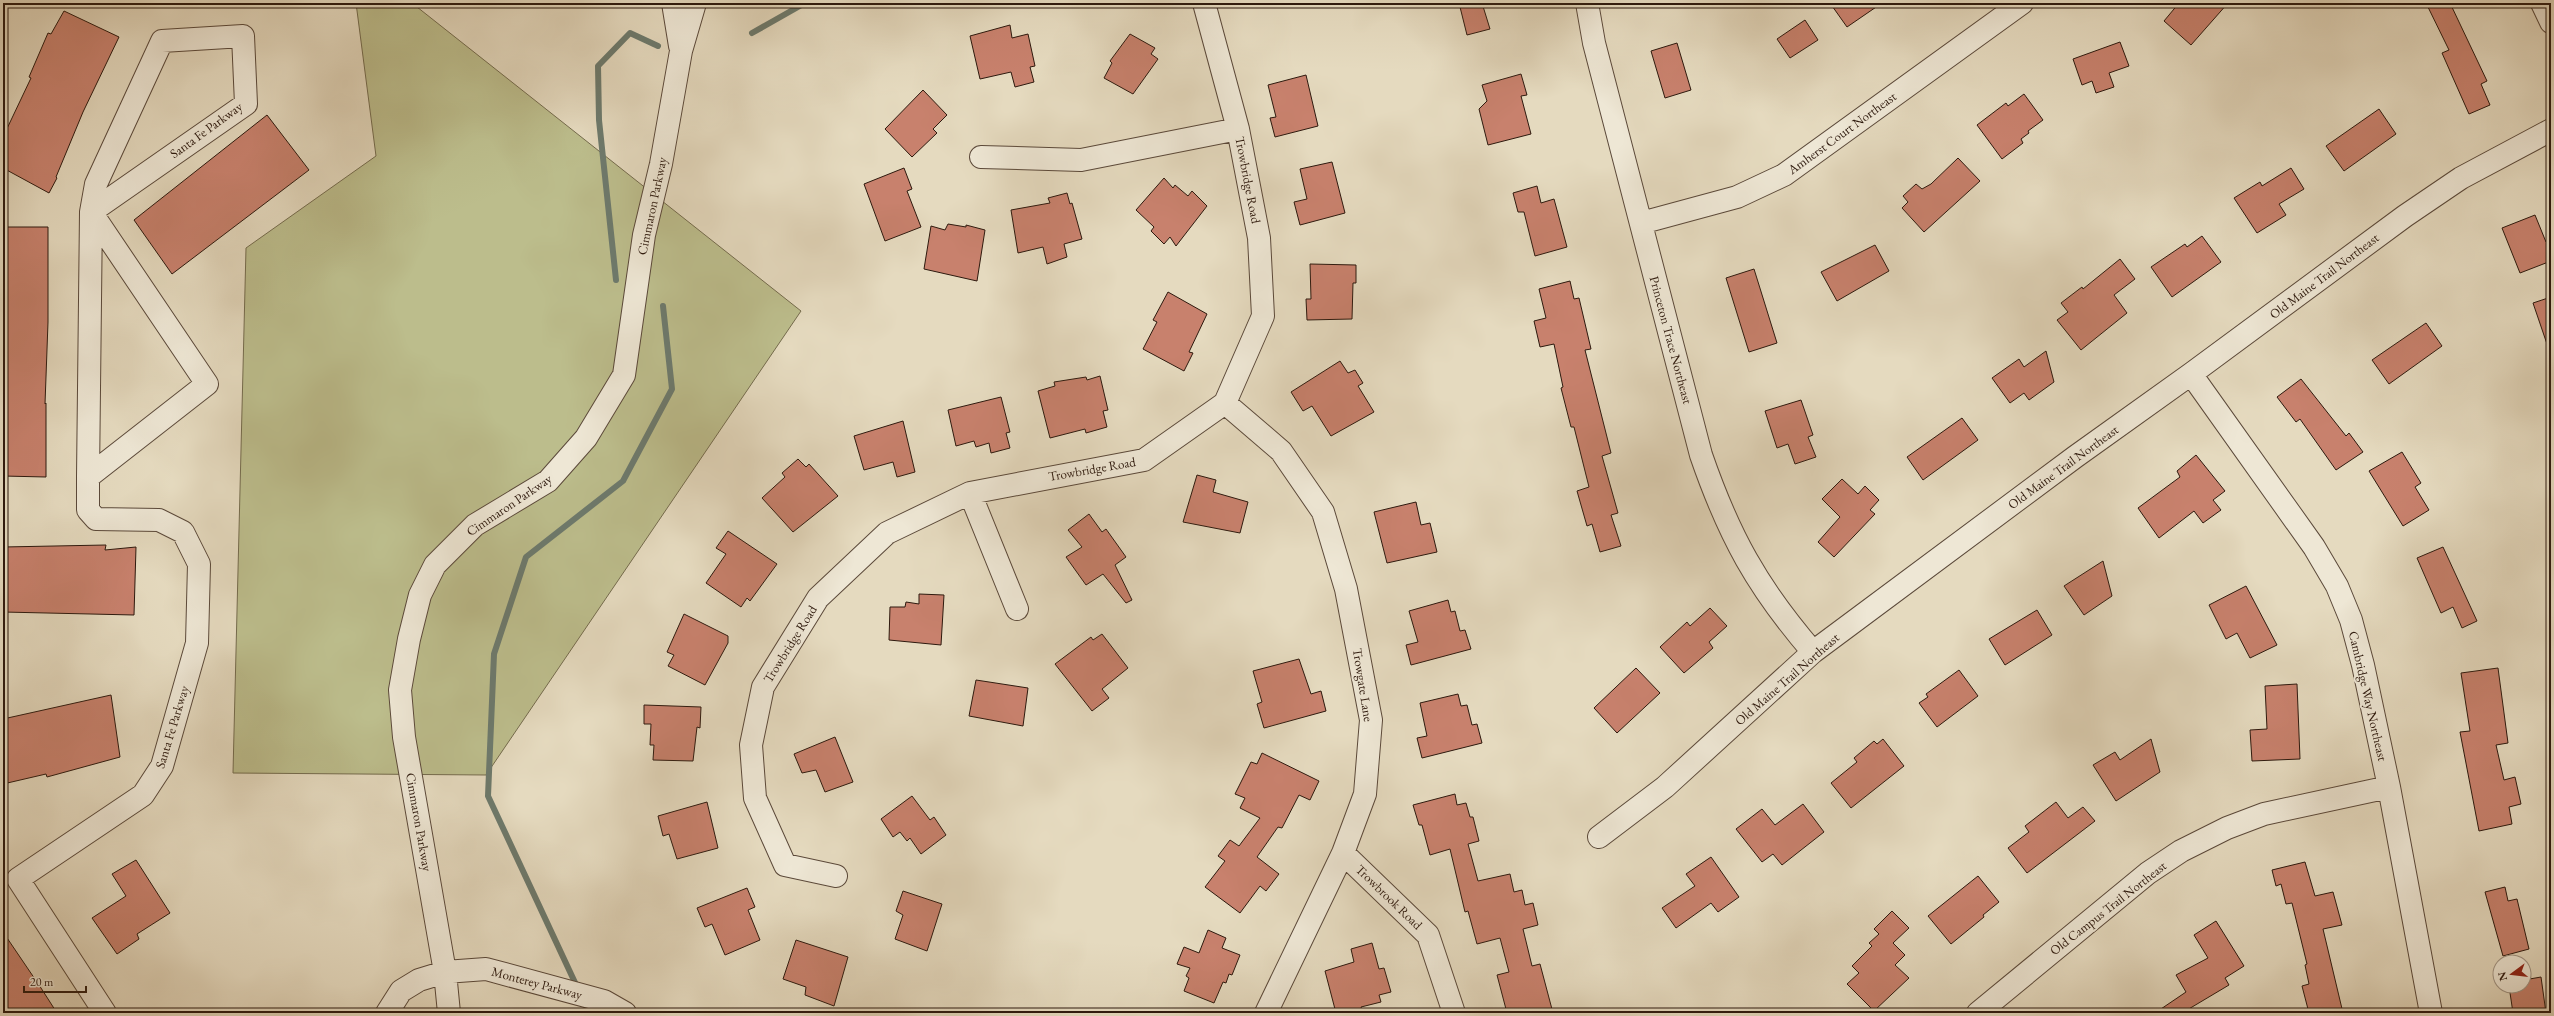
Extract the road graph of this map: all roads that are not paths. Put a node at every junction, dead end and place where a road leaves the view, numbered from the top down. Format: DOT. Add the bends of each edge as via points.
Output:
graph roads {
  1 [pos="673,3"];
  2 [pos="695,3"];
  3 [pos="1204,3"];
  4 [pos="1587,3"];
  5 [pos="2022,3"];
  6 [pos="2542,3"];
  7 [pos="2551,22"];
  8 [pos="681,52"];
  9 [pos="1238,129"];
  10 [pos="2551,130"];
  11 [pos="981,157"];
  12 [pos="90,212"];
  13 [pos="1641,223"];
  14 [pos="2191,374"];
  15 [pos="1225,403"];
  16 [pos="88,477"];
  17 [pos="970,493"];
  18 [pos="1017,608"];
  19 [pos="1813,652"];
  20 [pos="2389,786"];
  21 [pos="1599,837"];
  22 [pos="1343,853"];
  23 [pos="836,876"];
  24 [pos="445,972"];
  25 [pos="105,1013"];
  26 [pos="387,1013"];
  27 [pos="449,1013"];
  28 [pos="625,1013"];
  29 [pos="1266,1013"];
  30 [pos="1454,1013"];
  31 [pos="1978,1013"];
  32 [pos="2431,1013"];
  1 -- 8 [label="street, Cimmaron Parkway"];
  2 -- 8 [label="street, Cimmaron Parkway"];
  3 -- 9 [label="street, Trowbridge Road"];
  4 -- 13 [label="street, Princeton Trace Northeast" via="1594,43"];
  5 -- 13 [label="street, Amherst Court Northeast" via="1784,175 1737,197"];
  6 -- 7 [label="street"];
  8 -- 24 [label="street, Cimmaron Parkway" via="661,164 644,235 624,375 586,438 548,481 475,524 435,565 420,595 400,690 404,737"];
  9 -- 11 [label="street, Trowbridge Road" via="1081,160"];
  9 -- 15 [label="street, Trowbridge Road" via="1259,238 1262,316"];
  10 -- 14 [label="street, Old Maine Trail Northeast" via="2461,178 2405,216"];
  12 -- 12 [label="street, Santa Fe Parkway" via="96,184 162,41 244,36 246,104"];
  12 -- 16 [label="street, Santa Fe Parkway"];
  12 -- 16 [label="street" via="207,384"];
  13 -- 19 [label="street, Princeton Trace Northeast" via="1701,455 1718,502 1737,544 1759,582 1784,618"];
  14 -- 19 [label="street, Old Maine Trail Northeast"];
  14 -- 20 [label="street, Cambridge Way Northeast" via="2314,547 2337,586 2351,620 2363,665"];
  15 -- 17 [label="street, Trowbridge Road" via="1144,460"];
  15 -- 22 [label="street, Trowgate Lane" via="1281,451 1322,512 1346,589 1371,720 1365,794"];
  16 -- 25 [label="street, Santa Fe Parkway" via="88,510 96,519 159,520 183,532 199,564 197,643 162,766 143,795 18,879"];
  17 -- 18 [label="street"];
  17 -- 23 [label="street, Trowbridge Road" via="887,533 818,598 763,686 751,745 755,798 785,865"];
  19 -- 21 [label="street, Old Maine Trail Northeast" via="1665,788"];
  20 -- 31 [label="street, Old Campus Trail Northeast" via="2264,814 2227,828 2181,851 2148,873"];
  20 -- 32 [label="street, Cambridge Way Northeast"];
  22 -- 29 [label="street, Trowgate Lane"];
  22 -- 30 [label="street, Trowbrook Road" via="1428,935"];
  24 -- 26 [label="street" via="419,980 401,991"];
  24 -- 27 [label="street, Cimmaron Parkway"];
  24 -- 28 [label="street, Monterey Parkway" via="486,969 604,1002"];
}
